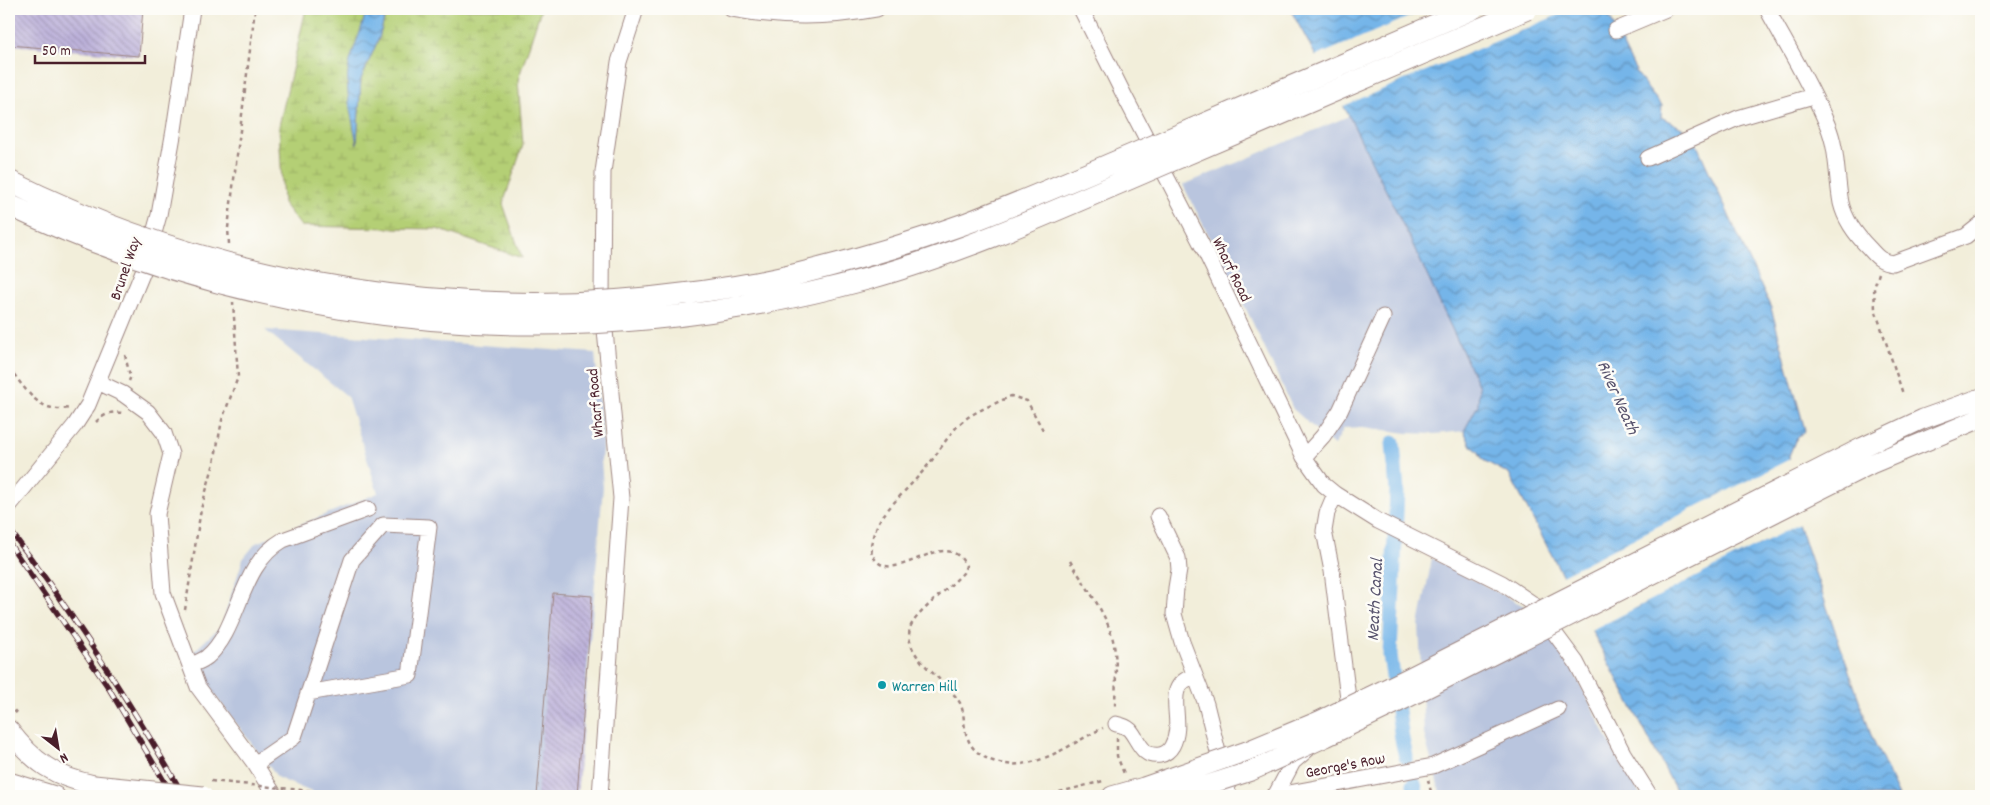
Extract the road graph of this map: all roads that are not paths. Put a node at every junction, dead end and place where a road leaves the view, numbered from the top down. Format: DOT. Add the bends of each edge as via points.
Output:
graph roads {
  1 [pos="192,9"];
  2 [pos="636,9"];
  3 [pos="731,9"];
  4 [pos="877,9"];
  5 [pos="1082,9"];
  6 [pos="1472,9"];
  7 [pos="1526,9"];
  8 [pos="1666,9"];
  9 [pos="1767,9"];
  10 [pos="1616,30"];
  11 [pos="1813,96"];
  12 [pos="1648,158"];
  13 [pos="9,181"];
  14 [pos="9,205"];
  15 [pos="1981,224"];
  16 [pos="1383,317"];
  17 [pos="98,382"];
  18 [pos="1981,398"];
  19 [pos="1981,418"];
  20 [pos="1304,457"];
  21 [pos="1335,494"];
  22 [pos="9,506"];
  23 [pos="368,509"];
  24 [pos="1158,516"];
  25 [pos="190,666"];
  26 [pos="1195,676"];
  27 [pos="308,693"];
  28 [pos="1558,709"];
  29 [pos="1116,724"];
  30 [pos="15,725"];
  31 [pos="255,764"];
  32 [pos="9,782"];
  33 [pos="204,788"];
  34 [pos="1109,788"];
  35 [pos="54,796"];
  36 [pos="275,796"];
  37 [pos="600,796"];
  38 [pos="1173,796"];
  39 [pos="1229,796"];
  40 [pos="1274,796"];
  41 [pos="1650,796"];
  1 -- 17 [label="street, Brunel Way" via="159,215 144,269"];
  2 -- 37 [label="street, Wharf Road" via="619,62 603,172 602,299 621,498"];
  3 -- 4 [label="street" via="798,15"];
  5 -- 20 [label="street, Wharf Road" via="1205,251"];
  6 -- 13 [label="highway, bridge" via="960,225 878,253 793,276 668,296 581,302 506,302 417,297 315,283 174,248 90,218"];
  7 -- 14 [label="highway, bridge" via="968,246 871,278 732,310 648,320 566,324 446,322 356,311 260,293 182,272 84,238"];
  8 -- 10 [label="street"];
  9 -- 11 [label="street"];
  11 -- 12 [label="street" via="1738,118"];
  11 -- 15 [label="street" via="1828,125 1836,153 1842,203 1848,221 1878,257 1893,263 1966,236"];
  16 -- 20 [label="street" via="1340,412"];
  17 -- 22 [label="street, Brunel Way" via="74,426"];
  17 -- 25 [label="street" via="123,394 148,412 164,433 171,454 157,514 163,593"];
  18 -- 34 [label="main road, bridge" via="1923,419 1863,447 1319,721 1238,754"];
  19 -- 38 [label="main road, bridge" via="1870,464 1326,737 1251,770"];
  20 -- 21 [label="street, Wharf Road" via="1324,485"];
  21 -- 40 [label="street" via="1324,531 1348,698 1345,718 1292,762"];
  21 -- 41 [label="street, Wharf Road" via="1378,521 1502,583 1534,604 1576,662 1623,753"];
  23 -- 25 [label="street" via="274,545 259,562 242,592 218,644 205,658"];
  24 -- 26 [label="street" via="1178,558 1180,570 1174,614"];
  25 -- 31 [label="street" via="198,687"];
  26 -- 29 [label="street" via="1178,686 1175,695 1177,737 1162,755 1151,755 1141,749 1129,730"];
  26 -- 39 [label="street" via="1206,704"];
  27 -- 27 [label="street" via="352,560 383,525 429,527 410,675"];
  27 -- 31 [label="street" via="294,737"];
  28 -- 40 [label="street, George's Row" via="1425,769"];
  30 -- 33 [label="main road, bridge" via="25,751 37,762 76,782"];
  31 -- 36 [label="street"];
  32 -- 35 [label="main road"];
}
